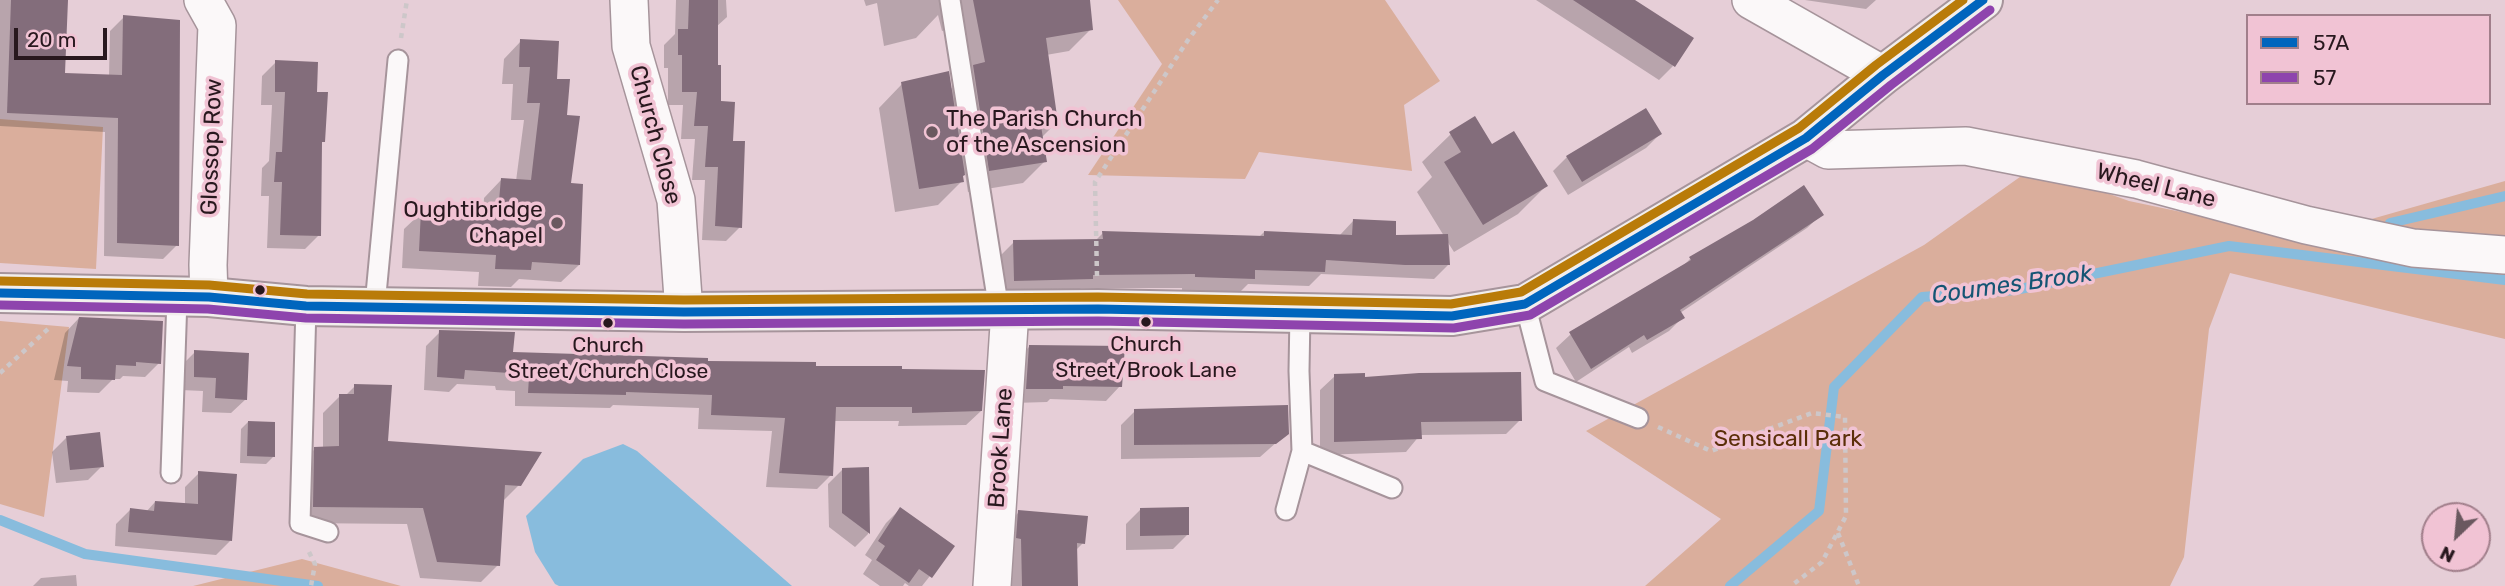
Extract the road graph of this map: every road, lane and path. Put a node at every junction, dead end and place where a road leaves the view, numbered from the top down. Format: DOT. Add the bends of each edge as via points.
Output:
graph roads {
  1 [pos="203,0"];
  2 [pos="408,0"];
  3 [pos="629,0"];
  4 [pos="950,0"];
  5 [pos="1218,0"];
  6 [pos="1751,0"];
  7 [pos="1983,0"];
  8 [pos="398,60"];
  9 [pos="1883,75"];
  10 [pos="1806,138"];
  11 [pos="2505,255"];
  12 [pos="0,293"];
  13 [pos="193,297"];
  14 [pos="1525,304"];
  15 [pos="375,305"];
  16 [pos="306,306"];
  17 [pos="1098,309"];
  18 [pos="1005,310"];
  19 [pos="684,312"];
  20 [pos="1300,313"];
  21 [pos="49,328"];
  22 [pos="0,373"];
  23 [pos="1638,418"];
  24 [pos="1302,450"];
  25 [pos="171,473"];
  26 [pos="1392,488"];
  27 [pos="1286,510"];
  28 [pos="328,532"];
  29 [pos="1837,532"];
  30 [pos="315,564"];
  31 [pos="311,586"];
  32 [pos="992,586"];
  33 [pos="1791,586"];
  34 [pos="1859,586"];
  1 -- 13 [label="street, Glossop Row" via="217,25 208,265"];
  2 -- 8 [label="path"];
  3 -- 19 [label="street, Church Close" via="631,46 676,200"];
  4 -- 18 [label="lane"];
  5 -- 17 [label="path" via="1095,182"];
  6 -- 9 [label="street"];
  7 -- 9 [label="street"];
  8 -- 15 [label="lane"];
  9 -- 10 [label="street"];
  10 -- 11 [label="street, Wheel Lane" via="1828,150 1966,146 2136,179 2306,225 2413,248"];
  10 -- 14 [label="street"];
  12 -- 13 [label="street"];
  13 -- 16 [label="street"];
  13 -- 25 [label="lane"];
  14 -- 20 [label="street" via="1452,316"];
  14 -- 23 [label="lane" via="1545,381"];
  15 -- 16 [label="street"];
  15 -- 19 [label="street"];
  16 -- 28 [label="lane" via="299,523"];
  17 -- 18 [label="street"];
  17 -- 20 [label="street"];
  18 -- 19 [label="street"];
  18 -- 32 [label="street, Brook Lane"];
  20 -- 24 [label="lane"];
  21 -- 22 [label="path"];
  23 -- 29 [label="path" via="1711,451 1812,413 1845,417 1846,516"];
  24 -- 26 [label="lane"];
  24 -- 27 [label="lane"];
  29 -- 33 [label="path" via="1822,562"];
  29 -- 34 [label="path"];
  30 -- 31 [label="path"];
}
